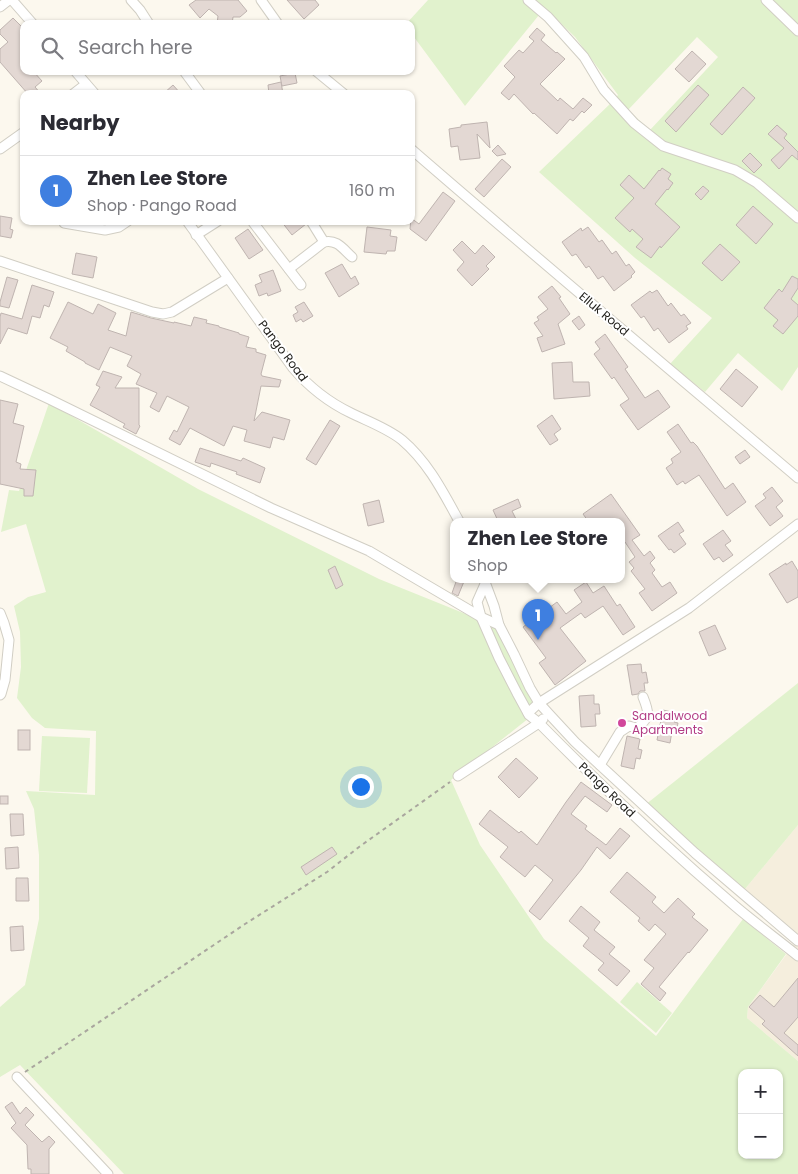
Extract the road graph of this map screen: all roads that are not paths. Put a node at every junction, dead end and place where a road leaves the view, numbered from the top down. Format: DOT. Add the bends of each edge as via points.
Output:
graph roads {
  1 [pos="10,0"];
  2 [pos="131,0"];
  3 [pos="261,0"];
  4 [pos="528,0"];
  5 [pos="766,0"];
  6 [pos="0,7"];
  7 [pos="29,20"];
  8 [pos="147,20"];
  9 [pos="275,20"];
  10 [pos="798,31"];
  11 [pos="78,75"];
  12 [pos="187,75"];
  13 [pos="321,75"];
  14 [pos="86,84"];
  15 [pos="78,90"];
  16 [pos="91,90"];
  17 [pos="198,90"];
  18 [pos="339,90"];
  19 [pos="20,135"];
  20 [pos="0,149"];
  21 [pos="415,151"];
  22 [pos="798,218"];
  23 [pos="76,225"];
  24 [pos="122,225"];
  25 [pos="190,225"];
  26 [pos="212,225"];
  27 [pos="255,225"];
  28 [pos="313,225"];
  29 [pos="196,235"];
  30 [pos="324,242"];
  31 [pos="352,257"];
  32 [pos="0,261"];
  33 [pos="289,269"];
  34 [pos="228,278"];
  35 [pos="301,285"];
  36 [pos="0,376"];
  37 [pos="798,478"];
  38 [pos="457,518"];
  39 [pos="798,524"];
  40 [pos="485,583"];
  41 [pos="485,583"];
  42 [pos="0,612"];
  43 [pos="480,617"];
  44 [pos="499,625"];
  45 [pos="0,695"];
  46 [pos="643,697"];
  47 [pos="539,703"];
  48 [pos="528,713"];
  49 [pos="548,714"];
  50 [pos="539,723"];
  51 [pos="600,765"];
  52 [pos="458,776"];
  53 [pos="798,941"];
  54 [pos="798,956"];
  55 [pos="17,1077"];
  56 [pos="108,1174"];
  1 -- 6 [label="street"];
  1 -- 7 [label="street"];
  2 -- 8 [label="street"];
  3 -- 9 [label="street"];
  4 -- 22 [label="street" via="548,17 584,58 604,90 634,124 663,146 735,170 757,183"];
  5 -- 10 [label="street"];
  11 -- 14 [label="street"];
  12 -- 17 [label="street"];
  13 -- 18 [label="street"];
  14 -- 15 [label="street"];
  14 -- 16 [label="street"];
  19 -- 20 [label="street"];
  21 -- 37 [label="street, Elluk Road"];
  23 -- 24 [label="street" via="106,230"];
  25 -- 29 [label="street, Pango Road"];
  26 -- 29 [label="street"];
  27 -- 33 [label="street"];
  28 -- 30 [label="street"];
  29 -- 34 [label="street, Pango Road"];
  30 -- 31 [label="street" via="335,242"];
  30 -- 33 [label="street"];
  32 -- 34 [label="street" via="163,314 172,312"];
  33 -- 35 [label="street"];
  34 -- 38 [label="street, Pango Road" via="304,382 330,402 400,439 427,466"];
  36 -- 43 [label="street" via="369,552"];
  39 -- 47 [label="street" via="689,608"];
  40 -- 43 [label="street, Pango Road" via="477,602"];
  41 -- 44 [label="street, Pango Road"];
  42 -- 45 [label="street" via="9,640 6,680"];
  43 -- 44 [label="street"];
  43 -- 48 [label="street, Pango Road"];
  44 -- 47 [label="street, Pango Road"];
  46 -- 51 [label="street" via="648,715 643,723 620,732"];
  47 -- 48 [label="street"];
  47 -- 49 [label="street, Pango Road"];
  48 -- 50 [label="street, Pango Road"];
  49 -- 50 [label="street"];
  49 -- 51 [label="street, Pango Road"];
  50 -- 52 [label="street"];
  50 -- 54 [label="street, Pango Road" via="630,813 736,907"];
  51 -- 53 [label="street, Pango Road"];
  55 -- 56 [label="street"];
}
